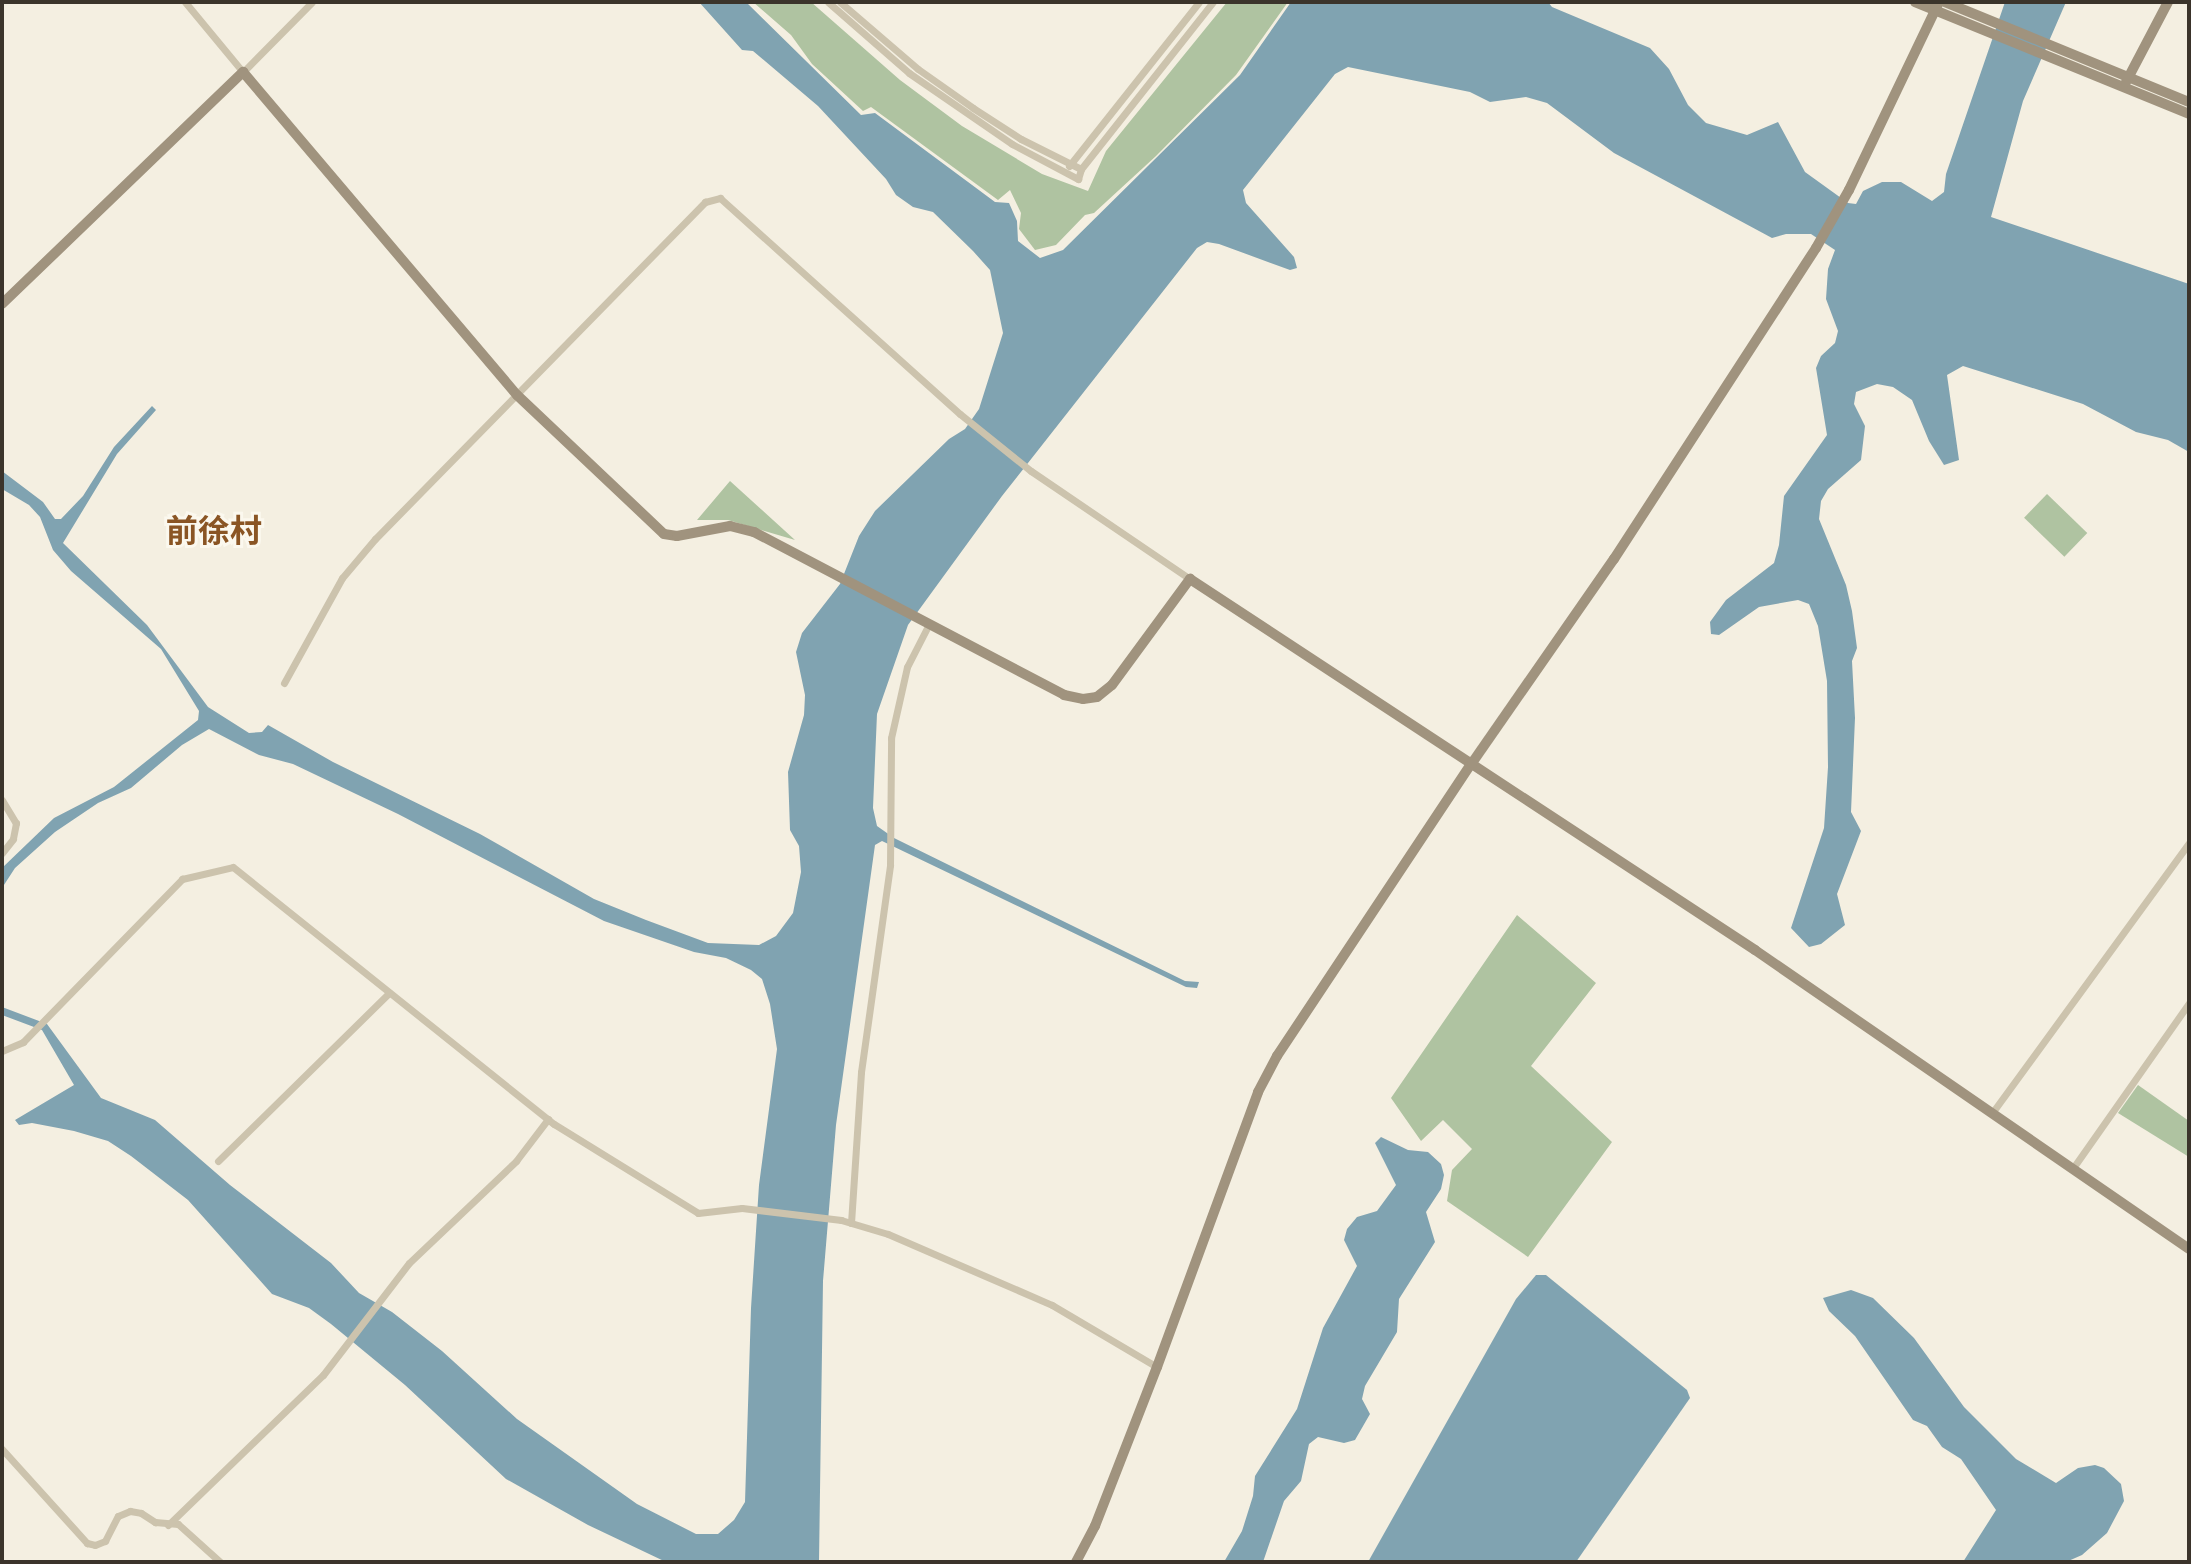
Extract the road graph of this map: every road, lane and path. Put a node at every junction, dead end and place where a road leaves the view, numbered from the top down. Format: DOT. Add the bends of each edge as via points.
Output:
graph roads {
  1 [pos="185,2"];
  2 [pos="312,2"];
  3 [pos="828,2"];
  4 [pos="840,2"];
  5 [pos="1199,2"];
  6 [pos="1213,2"];
  7 [pos="1915,2"];
  8 [pos="1945,2"];
  9 [pos="2168,2"];
  10 [pos="1936,6"];
  11 [pos="243,72"];
  12 [pos="2126,82"];
  13 [pos="2189,102"];
  14 [pos="2189,114"];
  15 [pos="1070,164"];
  16 [pos="1081,169"];
  17 [pos="1067,174"];
  18 [pos="2,304"];
  19 [pos="517,395"];
  20 [pos="1190,579"];
  21 [pos="927,623"];
  22 [pos="284,683"];
  23 [pos="1472,763"];
  24 [pos="2,800"];
  25 [pos="2189,843"];
  26 [pos="2,853"];
  27 [pos="389,993"];
  28 [pos="2189,1003"];
  29 [pos="2,1051"];
  30 [pos="1992,1113"];
  31 [pos="548,1119"];
  32 [pos="218,1161"];
  33 [pos="2073,1168"];
  34 [pos="851,1223"];
  35 [pos="2189,1249"];
  36 [pos="1157,1367"];
  37 [pos="2,1449"];
  38 [pos="168,1525"];
  39 [pos="220,1562"];
  40 [pos="1076,1562"];
  1 -- 11 [label="street"];
  2 -- 11 [label="street"];
  3 -- 17 [label="street" via="909,73 1012,144"];
  4 -- 15 [label="street" via="973,108"];
  5 -- 15 [label="street"];
  6 -- 16 [label="street"];
  7 -- 10 [label="street"];
  8 -- 12 [label="street" via="2057,46"];
  9 -- 12 [label="street"];
  10 -- 12 [label="street" via="2051,59"];
  10 -- 23 [label="street" via="1816,248 1614,559"];
  11 -- 18 [label="street"];
  11 -- 19 [label="street"];
  12 -- 13 [label="street"];
  12 -- 14 [label="street"];
  15 -- 16 [label="street"];
  15 -- 17 [label="street"];
  16 -- 17 [label="street" via="1078,179"];
  19 -- 20 [label="street" via="705,202 720,198 960,414 1031,471"];
  19 -- 21 [label="street" via="664,534 730,526 754,532"];
  19 -- 22 [label="street" via="342,578"];
  20 -- 21 [label="street" via="1112,685 1097,697 1064,695"];
  20 -- 23 [label="street"];
  21 -- 34 [label="street" via="907,667 891,738 890,865 861,1072"];
  23 -- 30 [label="street"];
  23 -- 36 [label="street" via="1297,1024 1258,1092"];
  24 -- 26 [label="street" via="16,823 13,839"];
  25 -- 30 [label="street"];
  27 -- 29 [label="street" via="233,867 182,879 23,1042"];
  27 -- 31 [label="street"];
  27 -- 32 [label="street"];
  28 -- 33 [label="street"];
  30 -- 33 [label="street"];
  31 -- 34 [label="street" via="698,1213 742,1208"];
  31 -- 38 [label="street" via="516,1161 409,1263 316,1382"];
  33 -- 35 [label="street"];
  34 -- 36 [label="street" via="1052,1305"];
  36 -- 40 [label="street"];
  37 -- 38 [label="street" via="87,1543 105,1541 118,1516 130,1511"];
  38 -- 39 [label="street" via="178,1524"];
}
